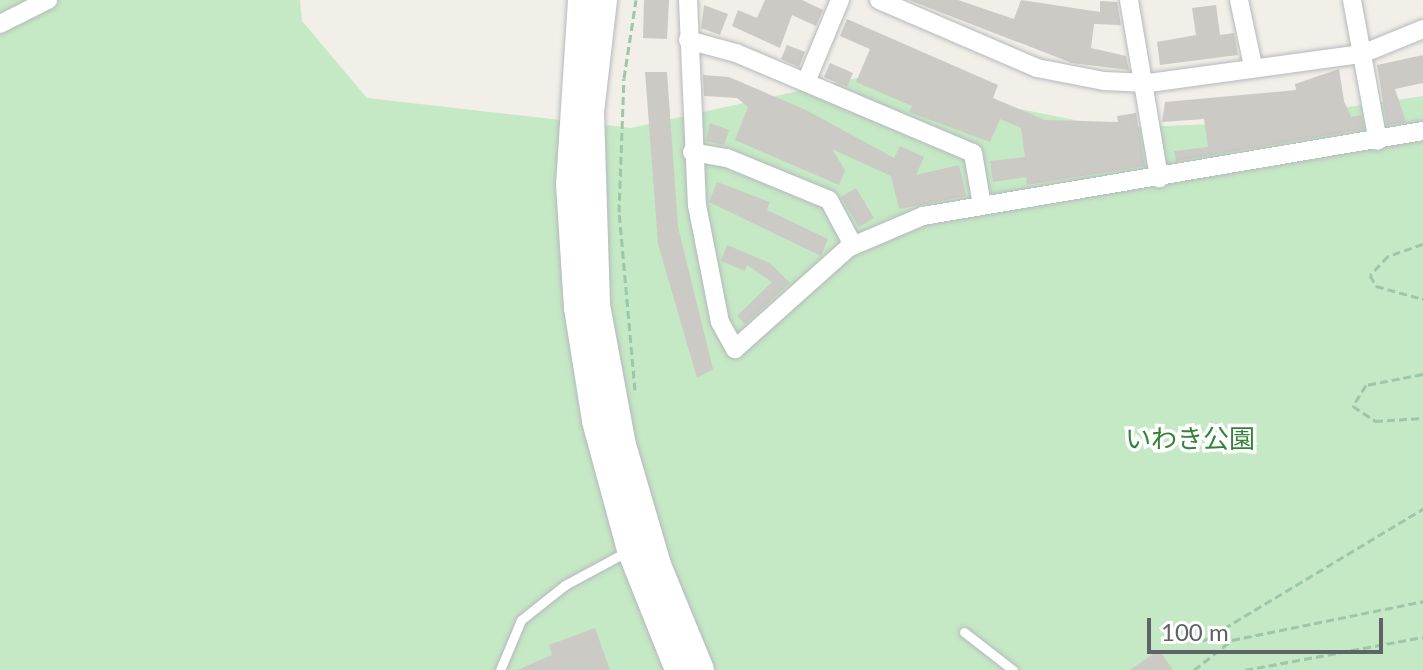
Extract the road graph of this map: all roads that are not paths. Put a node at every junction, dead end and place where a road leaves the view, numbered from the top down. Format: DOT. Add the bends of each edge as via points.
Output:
graph roads {
  1 [pos="48,0"];
  2 [pos="581,0"];
  3 [pos="604,0"];
  4 [pos="688,0"];
  5 [pos="840,0"];
  6 [pos="879,0"];
  7 [pos="1129,0"];
  8 [pos="1239,0"];
  9 [pos="1352,0"];
  10 [pos="0,24"];
  11 [pos="1423,29"];
  12 [pos="688,40"];
  13 [pos="1362,54"];
  14 [pos="1253,66"];
  15 [pos="806,82"];
  16 [pos="1143,83"];
  17 [pos="1423,131"];
  18 [pos="1378,141"];
  19 [pos="692,152"];
  20 [pos="1159,178"];
  21 [pos="982,205"];
  22 [pos="853,245"];
  23 [pos="640,546"];
  24 [pos="964,632"];
  25 [pos="500,670"];
  26 [pos="678,670"];
  27 [pos="701,670"];
  28 [pos="1013,670"];
  1 -- 10 [label="street"];
  2 -- 23 [label="street" via="569,184 577,308 595,421"];
  3 -- 23 [label="street" via="591,113 597,305"];
  4 -- 12 [label="street"];
  5 -- 15 [label="street"];
  6 -- 16 [label="street" via="1037,68"];
  7 -- 16 [label="street"];
  8 -- 14 [label="street"];
  9 -- 13 [label="street"];
  11 -- 13 [label="street"];
  12 -- 15 [label="street"];
  12 -- 19 [label="street"];
  13 -- 14 [label="street"];
  13 -- 18 [label="street"];
  14 -- 16 [label="street"];
  15 -- 21 [label="street" via="973,153"];
  16 -- 20 [label="street"];
  17 -- 18 [label="street"];
  18 -- 20 [label="street"];
  19 -- 22 [label="street" via="727,158 829,200"];
  19 -- 22 [label="street" via="705,255 720,322 735,349"];
  20 -- 21 [label="street"];
  21 -- 22 [label="street" via="923,216"];
  23 -- 25 [label="lane" via="565,585 521,620"];
  23 -- 26 [label="street"];
  23 -- 27 [label="street"];
  24 -- 28 [label="lane"];
}
